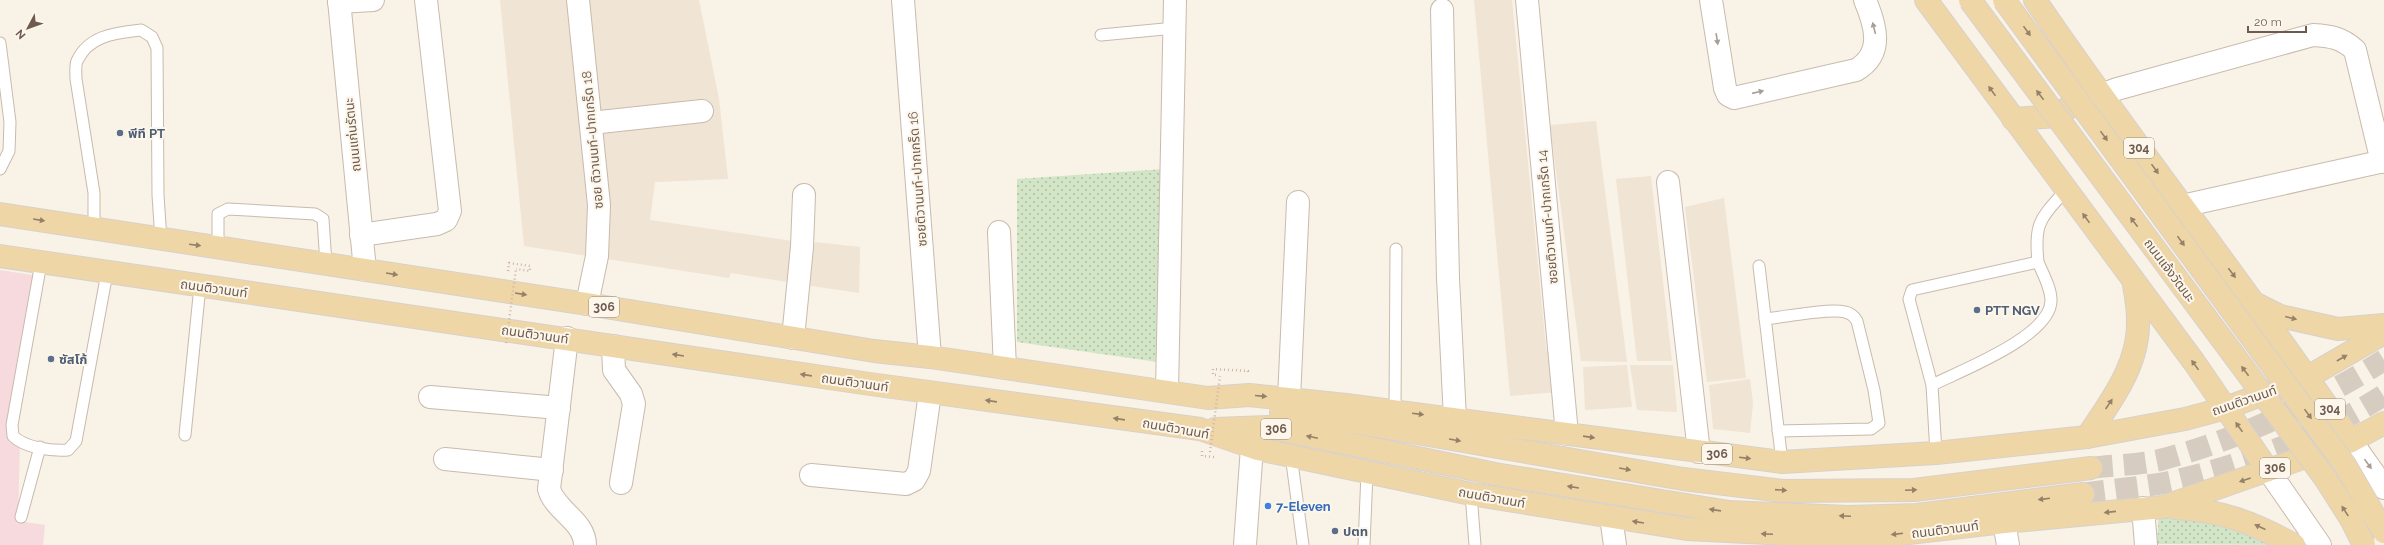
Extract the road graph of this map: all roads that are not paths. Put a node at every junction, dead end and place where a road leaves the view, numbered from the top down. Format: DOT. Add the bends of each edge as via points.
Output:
graph roads {
  1 [pos="372,0"];
  2 [pos="426,0"];
  3 [pos="578,0"];
  4 [pos="903,0"];
  5 [pos="1175,0"];
  6 [pos="1527,0"];
  7 [pos="1711,0"];
  8 [pos="1865,0"];
  9 [pos="1926,0"];
  10 [pos="1970,0"];
  11 [pos="2004,0"];
  12 [pos="2035,0"];
  13 [pos="339,1"];
  14 [pos="1442,10"];
  15 [pos="1174,28"];
  16 [pos="1102,35"];
  17 [pos="0,43"];
  18 [pos="2078,62"];
  19 [pos="2101,95"];
  20 [pos="702,111"];
  21 [pos="2013,119"];
  22 [pos="591,123"];
  23 [pos="2383,162"];
  24 [pos="0,169"];
  25 [pos="1668,182"];
  26 [pos="2065,191"];
  27 [pos="804,195"];
  28 [pos="1298,202"];
  29 [pos="2182,206"];
  30 [pos="0,214"];
  31 [pos="94,228"];
  32 [pos="999,232"];
  33 [pos="361,235"];
  34 [pos="162,240"];
  35 [pos="218,248"];
  36 [pos="1396,249"];
  37 [pos="0,256"];
  38 [pos="2038,262"];
  39 [pos="41,263"];
  40 [pos="326,264"];
  41 [pos="1759,266"];
  42 [pos="365,270"];
  43 [pos="107,273"];
  44 [pos="2134,283"];
  45 [pos="200,286"];
  46 [pos="2255,303"];
  47 [pos="587,304"];
  48 [pos="1765,319"];
  49 [pos="2384,325"];
  50 [pos="2384,332"];
  51 [pos="567,338"];
  52 [pos="793,338"];
  53 [pos="613,346"];
  54 [pos="930,357"];
  55 [pos="1005,368"];
  56 [pos="2308,378"];
  57 [pos="1932,385"];
  58 [pos="1167,391"];
  59 [pos="930,392"];
  60 [pos="430,397"];
  61 [pos="1208,398"];
  62 [pos="1289,399"];
  63 [pos="559,408"];
  64 [pos="2226,408"];
  65 [pos="1395,411"];
  66 [pos="1455,419"];
  67 [pos="2384,423"];
  68 [pos="1200,430"];
  69 [pos="1778,431"];
  70 [pos="1567,434"];
  71 [pos="185,435"];
  72 [pos="2087,436"];
  73 [pos="2352,441"];
  74 [pos="40,447"];
  75 [pos="1252,447"];
  76 [pos="1699,452"];
  77 [pos="1936,453"];
  78 [pos="1290,455"];
  79 [pos="445,459"];
  80 [pos="1782,462"];
  81 [pos="2091,468"];
  82 [pos="552,470"];
  83 [pos="2268,470"];
  84 [pos="1367,473"];
  85 [pos="811,475"];
  86 [pos="621,483"];
  87 [pos="2384,488"];
  88 [pos="1471,494"];
  89 [pos="2083,494"];
  90 [pos="2153,508"];
  91 [pos="21,517"];
  92 [pos="1611,517"];
  93 [pos="2004,522"];
  94 [pos="2384,532"];
  95 [pos="1866,542"];
  96 [pos="585,545"];
  97 [pos="1245,545"];
  98 [pos="1303,545"];
  99 [pos="1364,545"];
  100 [pos="1475,545"];
  101 [pos="1615,545"];
  102 [pos="2008,545"];
  103 [pos="2146,545"];
  104 [pos="2294,545"];
  105 [pos="2320,545"];
  106 [pos="2364,545"];
  1 -- 13 [label="street"];
  2 -- 33 [label="street" via="450,211 446,220 437,224"];
  3 -- 22 [label="street, ซอย ติวานนท์-ปากเกร็ด 18"];
  4 -- 54 [label="street, ซอยติวานนท์-ปากเกร็ด 16"];
  5 -- 15 [label="street"];
  6 -- 70 [label="street, ซอยติวานนท์-ปากเกร็ด 14"];
  7 -- 8 [label="street, one-way" via="1725,88 1728,95 1734,98 1865,66 1873,57 1876,36"];
  21 -- 9 [label="main road, one-way"];
  106 -- 10 [label="main road, ถนนแจ้งวัฒนะ, one-way, bridge" via="2325,478"];
  11 -- 94 [label="main road, ถนนแจ้งวัฒนะ, one-way, bridge" via="2345,465"];
  12 -- 18 [label="main road, 304"];
  13 -- 33 [label="street, ถนนแก่นรัตนะ"];
  14 -- 66 [label="street" via="1448,278"];
  15 -- 16 [label="lane"];
  15 -- 58 [label="street"];
  17 -- 24 [label="lane" via="10,122 9,151"];
  18 -- 19 [label="main road, 304"];
  18 -- 21 [label="main road" via="2082,87 2075,100 2059,116"];
  19 -- 23 [label="street" via="2314,35 2333,36 2345,41 2355,50"];
  19 -- 29 [label="main road, 304, one-way"];
  20 -- 22 [label="street"];
  21 -- 26 [label="main road"];
  22 -- 47 [label="street, ซอย ติวานนท์-ปากเกร็ด 18" via="599,205 596,256"];
  23 -- 29 [label="street"];
  25 -- 76 [label="street"];
  26 -- 38 [label="lane" via="2045,214 2036,230"];
  44 -- 26 [label="main road, one-way"];
  27 -- 52 [label="street"];
  28 -- 62 [label="street"];
  29 -- 46 [label="main road, 304, one-way"];
  30 -- 31 [label="main road, ถนนติวานนท์ / 306, one-way"];
  31 -- 34 [label="main road, ถนนติวานนท์ / 306"];
  31 -- 34 [label="lane" via="94,194 76,79 77,61 88,46 106,34 141,30 152,37 157,48 158,195"];
  32 -- 55 [label="street"];
  33 -- 42 [label="street, ถนนแก่นรัตนะ"];
  34 -- 35 [label="main road, ถนนติวานนท์ / 306, one-way"];
  35 -- 40 [label="main road, ถนนติวานนท์ / 306"];
  35 -- 40 [label="lane" via="218,214 228,209 315,214 322,219"];
  36 -- 65 [label="lane"];
  37 -- 39 [label="main road, ถนนติวานนท์ / 306"];
  38 -- 57 [label="lane" via="2052,300 2042,321 2021,340"];
  38 -- 57 [label="lane" via="1912,290 1909,299"];
  39 -- 43 [label="main road, ถนนติวานนท์ / 306"];
  39 -- 74 [label="lane" via="12,425 13,436 20,442"];
  40 -- 42 [label="main road, ถนนติวานนท์ / 306"];
  41 -- 48 [label="lane"];
  42 -- 47 [label="main road, ถนนติวานนท์ / 306, one-way"];
  43 -- 45 [label="main road, ถนนติวานนท์ / 306"];
  43 -- 74 [label="lane" via="76,442 68,450 58,451"];
  64 -- 44 [label="main road, one-way"];
  72 -- 44 [label="main road, one-way" via="2114,398 2132,361 2137,341 2138,319"];
  45 -- 51 [label="main road, ถนนติวานนท์ / 306"];
  45 -- 71 [label="lane"];
  46 -- 49 [label="main road, one-way" via="2280,316 2338,329"];
  46 -- 56 [label="main road, 304"];
  47 -- 52 [label="main road, ถนนติวานนท์ / 306"];
  48 -- 69 [label="lane"];
  48 -- 69 [label="lane" via="1837,312 1852,314 1857,321 1871,375 1879,423 1871,429"];
  56 -- 50 [label="main road, ถนนติวานนท์ / 306, one-way"];
  51 -- 53 [label="main road, ถนนติวานนท์ / 306"];
  51 -- 63 [label="street"];
  52 -- 54 [label="main road, ถนนติวานนท์ / 306"];
  59 -- 53 [label="main road, ถนนติวานนท์ / 306, one-way"];
  53 -- 86 [label="street" via="614,370 631,394 634,404"];
  54 -- 55 [label="main road, ถนนติวานนท์ / 306"];
  55 -- 58 [label="main road, ถนนติวานนท์ / 306"];
  56 -- 64 [label="main road, ถนนติวานนท์ / 306"];
  56 -- 73 [label="main road, 304"];
  57 -- 77 [label="lane"];
  58 -- 61 [label="main road, ถนนติวานนท์ / 306"];
  68 -- 59 [label="main road, ถนนติวานนท์ / 306, one-way"];
  59 -- 85 [label="street" via="919,471 914,480 906,484"];
  60 -- 63 [label="street"];
  61 -- 62 [label="main road, ถนนติวานนท์ / 306, one-way" via="1249,395"];
  61 -- 81 [label="main road, 306, one-way" via="1250,410 1348,421 1684,479 1783,491 1914,490"];
  62 -- 65 [label="main road, ถนนติวานนท์ / 306"];
  63 -- 82 [label="street"];
  64 -- 72 [label="main road, ถนนติวานนท์ / 306" via="2185,419"];
  83 -- 64 [label="main road, one-way"];
  65 -- 66 [label="main road, ถนนติวานนท์ / 306, one-way"];
  66 -- 70 [label="main road, ถนนติวานนท์ / 306"];
  67 -- 73 [label="main road, ถนนติวานนท์ / 306"];
  68 -- 75 [label="main road, ถนนติวานนท์ / 306"];
  89 -- 68 [label="main road, 306, one-way" via="1917,515 1848,516 1729,512 1495,474 1268,427"];
  69 -- 80 [label="lane"];
  70 -- 76 [label="main road, ถนนติวานนท์ / 306, one-way"];
  72 -- 77 [label="main road, ถนนติวานนท์ / 306"];
  73 -- 83 [label="main road, ถนนติวานนท์ / 306"];
  73 -- 87 [label="street, one-way"];
  74 -- 91 [label="lane"];
  75 -- 78 [label="main road, ถนนติวานนท์ / 306"];
  75 -- 97 [label="street"];
  76 -- 80 [label="main road, ถนนติวานนท์ / 306, one-way"];
  77 -- 80 [label="main road, ถนนติวานนท์ / 306"];
  78 -- 84 [label="main road, ถนนติวานนท์ / 306"];
  78 -- 98 [label="lane"];
  79 -- 82 [label="street"];
  82 -- 96 [label="street" via="549,489 552,498 583,532"];
  83 -- 90 [label="main road, ถนนติวานนท์ / 306, one-way"];
  83 -- 105 [label="street"];
  84 -- 88 [label="main road, ถนนติวานนท์ / 306"];
  84 -- 99 [label="lane"];
  88 -- 92 [label="main road, ถนนติวานนท์ / 306"];
  88 -- 100 [label="lane"];
  90 -- 93 [label="main road, ถนนติวานนท์ / 306, one-way"];
  90 -- 103 [label="street"];
  104 -- 90 [label="main road, one-way" via="2257,525 2201,509"];
  95 -- 92 [label="main road, ถนนติวานนท์ / 306, one-way" via="1687,529"];
  92 -- 101 [label="street"];
  93 -- 95 [label="main road, ถนนติวานนท์ / 306, one-way"];
  93 -- 102 [label="street"];
}
